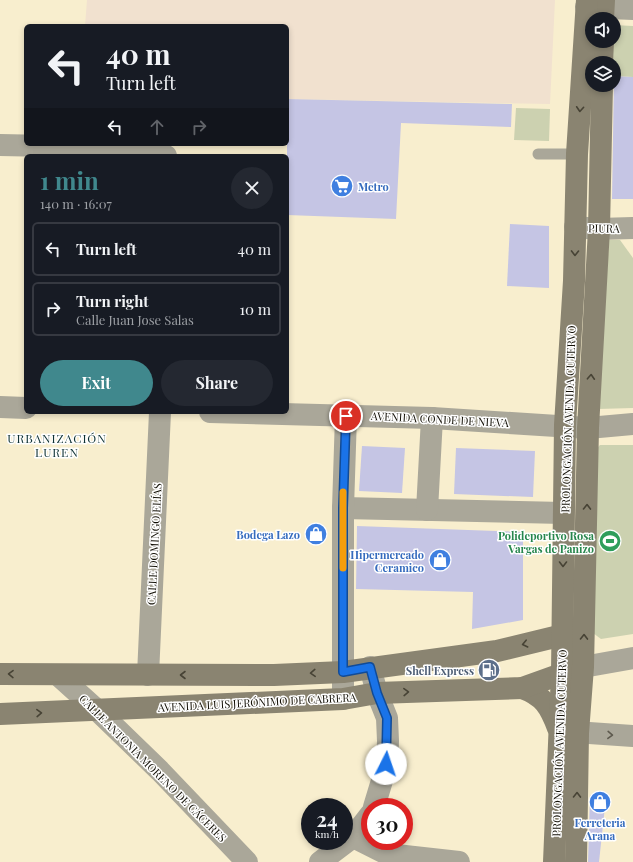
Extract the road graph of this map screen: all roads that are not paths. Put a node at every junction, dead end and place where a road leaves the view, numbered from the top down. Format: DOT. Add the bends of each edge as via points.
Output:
graph roads {
  1 [pos="597,7"];
  2 [pos="633,9"];
  3 [pos="602,92"];
  4 [pos="0,145"];
  5 [pos="24,145"];
  6 [pos="49,146"];
  7 [pos="163,154"];
  8 [pos="538,154"];
  9 [pos="577,154"];
  10 [pos="575,227"];
  11 [pos="633,228"];
  12 [pos="599,229"];
  13 [pos="0,407"];
  14 [pos="24,408"];
  15 [pos="160,414"];
  16 [pos="278,414"];
  17 [pos="346,416"];
  18 [pos="432,418"];
  19 [pos="633,424"];
  20 [pos="565,425"];
  21 [pos="594,427"];
  22 [pos="343,508"];
  23 [pos="427,510"];
  24 [pos="564,513"];
  25 [pos="563,635"];
  26 [pos="633,658"];
  27 [pos="370,667"];
  28 [pos="583,667"];
  29 [pos="343,672"];
  30 [pos="562,673"];
  31 [pos="0,674"];
  32 [pos="58,675"];
  33 [pos="148,675"];
  34 [pos="522,688"];
  35 [pos="377,693"];
  36 [pos="343,699"];
  37 [pos="98,711"];
  38 [pos="0,714"];
  39 [pos="569,732"];
  40 [pos="633,736"];
  41 [pos="377,798"];
  42 [pos="361,828"];
  43 [pos="353,837"];
  44 [pos="336,850"];
  45 [pos="247,862"];
  46 [pos="320,862"];
  47 [pos="459,862"];
  48 [pos="554,862"];
  49 [pos="576,862"];
  1 -- 2 [label="street"];
  1 -- 9 [label="street, PROLONGACIÓN AVENIDA CUTERVO, one-way"];
  3 -- 12 [label="street, PROLONGACIÓN AVENIDA CUTERVO"];
  4 -- 5 [label="street"];
  6 -- 7 [label="street" via="147,148"];
  8 -- 9 [label="lane"];
  9 -- 10 [label="street, PROLONGACIÓN AVENIDA CUTERVO"];
  10 -- 12 [label="street, PIURA"];
  10 -- 20 [label="street, PROLONGACIÓN AVENIDA CUTERVO, one-way"];
  11 -- 12 [label="street, PIURA"];
  21 -- 12 [label="street, PROLONGACIÓN AVENIDA CUTERVO, one-way"];
  13 -- 14 [label="street"];
  15 -- 33 [label="street, CALLE DOMINGO ELÍAS"];
  16 -- 17 [label="street, AVENIDA CONDE DE NIEVA"];
  17 -- 18 [label="street, AVENIDA CONDE DE NIEVA"];
  17 -- 22 [label="street"];
  18 -- 20 [label="street, AVENIDA CONDE DE NIEVA"];
  18 -- 23 [label="street"];
  19 -- 21 [label="street, AVENIDA CONDE DE NIEVA"];
  20 -- 21 [label="street, AVENIDA CONDE DE NIEVA"];
  20 -- 24 [label="street, PROLONGACIÓN AVENIDA CUTERVO"];
  28 -- 21 [label="street, PROLONGACIÓN AVENIDA CUTERVO, one-way"];
  22 -- 23 [label="street"];
  22 -- 29 [label="street"];
  23 -- 24 [label="street"];
  24 -- 25 [label="street, PROLONGACIÓN AVENIDA CUTERVO, one-way"];
  25 -- 27 [label="street, one-way" via="497,651"];
  25 -- 30 [label="street, PROLONGACIÓN AVENIDA CUTERVO"];
  26 -- 28 [label="street"];
  27 -- 29 [label="street"];
  27 -- 35 [label="street"];
  28 -- 30 [label="street, AVENIDA LUIS JERÓNIMO DE CABRERA"];
  28 -- 39 [label="street, PROLONGACIÓN AVENIDA CUTERVO"];
  29 -- 33 [label="street, one-way"];
  29 -- 36 [label="street"];
  30 -- 34 [label="street, AVENIDA LUIS JERÓNIMO DE CABRERA"];
  30 -- 39 [label="street, PROLONGACIÓN AVENIDA CUTERVO"];
  32 -- 31 [label="street, one-way"];
  32 -- 33 [label="street"];
  32 -- 37 [label="street, CALLE ANTONIA MORENO DE CÁCERES"];
  35 -- 34 [label="street, AVENIDA LUIS JERÓNIMO DE CABRERA, one-way"];
  34 -- 39 [label="street" via="534,692 541,698"];
  35 -- 36 [label="street, AVENIDA LUIS JERÓNIMO DE CABRERA"];
  35 -- 41 [label="street" via="387,718 388,741 386,764"];
  36 -- 37 [label="street, AVENIDA LUIS JERÓNIMO DE CABRERA"];
  38 -- 37 [label="street, AVENIDA LUIS JERÓNIMO DE CABRERA, one-way"];
  37 -- 45 [label="street, CALLE ANTONIA MORENO DE CÁCERES"];
  39 -- 40 [label="street, one-way"];
  39 -- 48 [label="street, PROLONGACIÓN AVENIDA CUTERVO"];
  49 -- 39 [label="street, PROLONGACIÓN AVENIDA CUTERVO, one-way"];
  42 -- 43 [label="street"];
  43 -- 47 [label="street" via="387,854"];
  44 -- 46 [label="street"];
}
